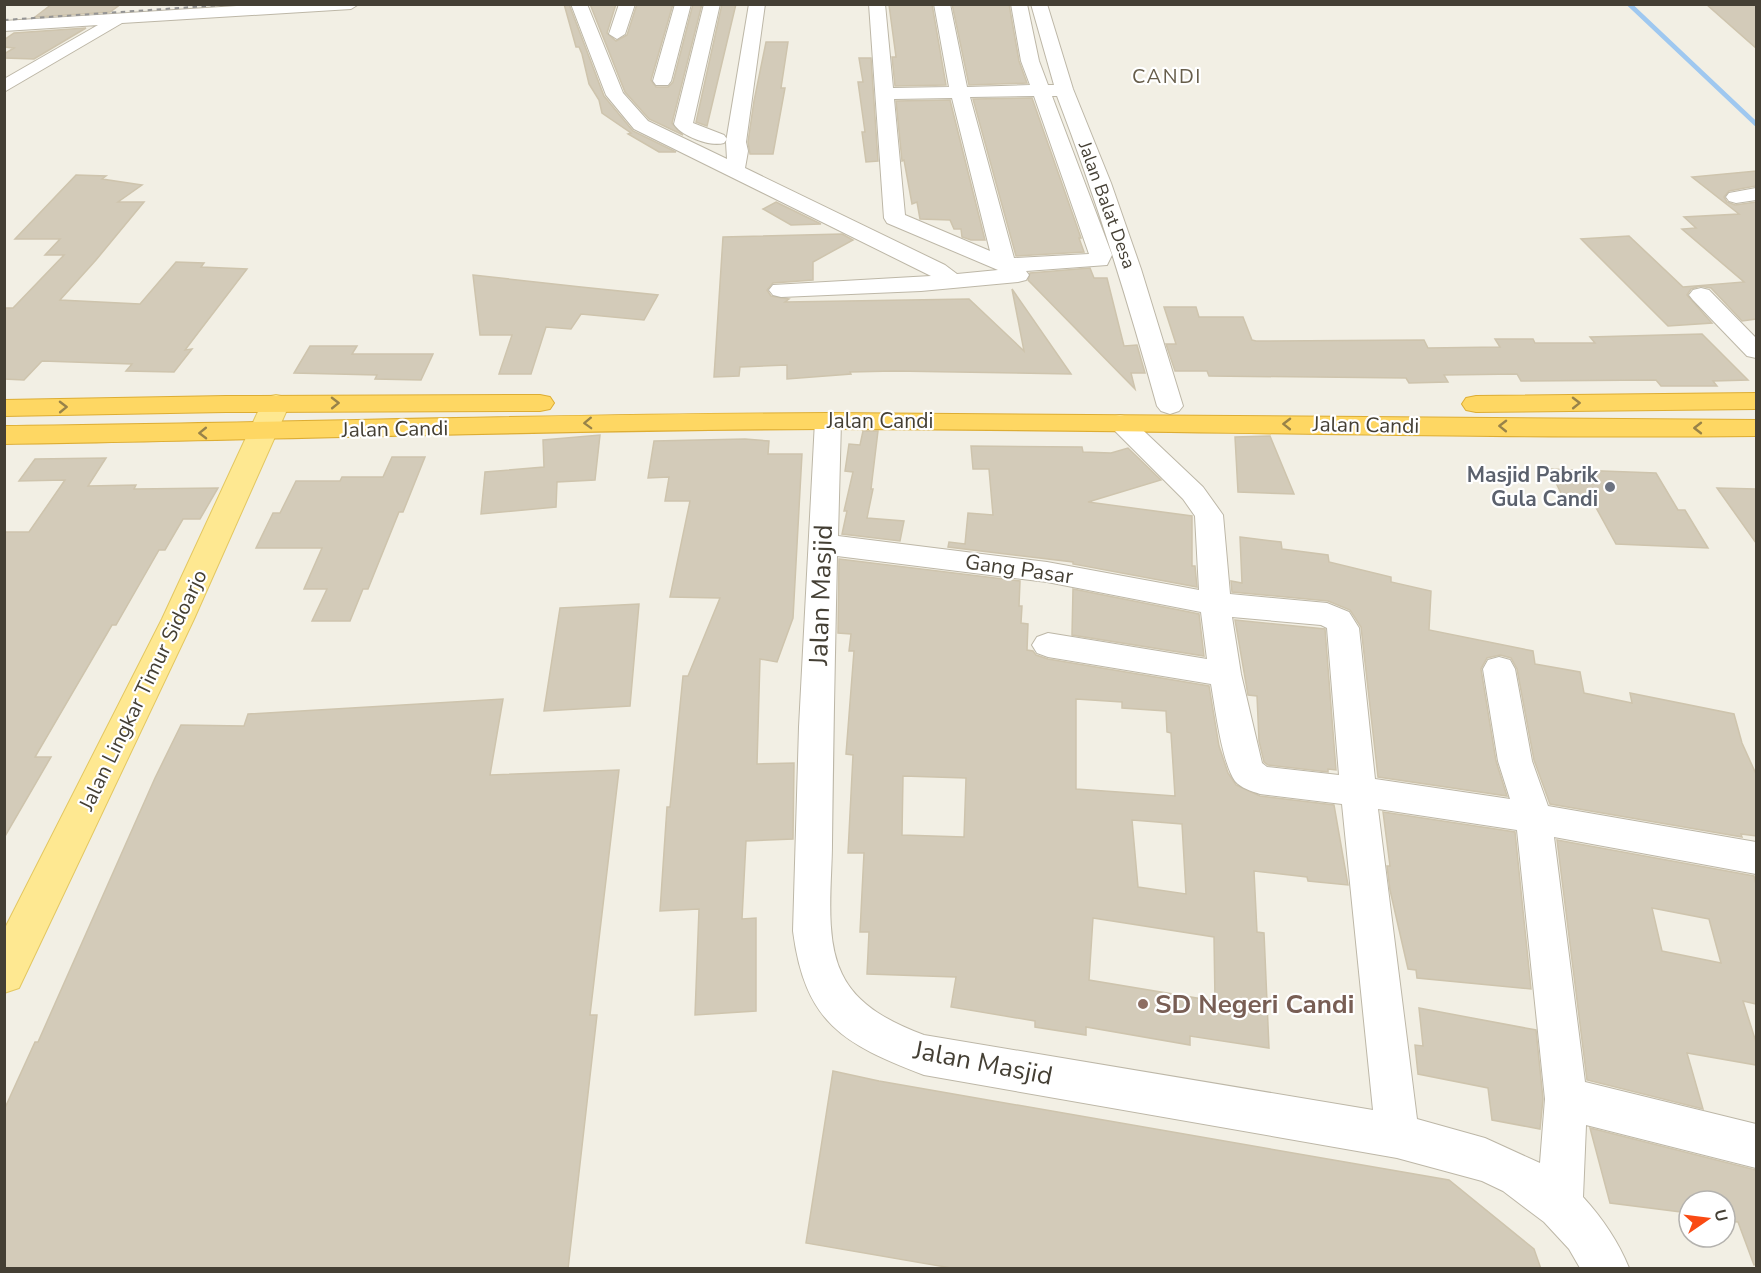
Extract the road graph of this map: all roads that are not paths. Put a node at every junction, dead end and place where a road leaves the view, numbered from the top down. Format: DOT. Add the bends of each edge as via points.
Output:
graph roads {
  1 [pos="142,4"];
  2 [pos="351,4"];
  3 [pos="579,4"];
  4 [pos="627,4"];
  5 [pos="683,4"];
  6 [pos="712,4"];
  7 [pos="757,4"];
  8 [pos="877,4"];
  9 [pos="942,4"];
  10 [pos="1019,4"];
  11 [pos="1039,4"];
  12 [pos="123,18"];
  13 [pos="4,26"];
  14 [pos="617,34"];
  15 [pos="662,81"];
  16 [pos="1051,85"];
  17 [pos="4,87"];
  18 [pos="958,87"];
  19 [pos="884,89"];
  20 [pos="736,157"];
  21 [pos="1130,269"];
  22 [pos="995,271"];
  23 [pos="953,280"];
  24 [pos="781,290"];
  25 [pos="1701,295"];
  26 [pos="1756,351"];
  27 [pos="1756,401"];
  28 [pos="276,403"];
  29 [pos="1170,406"];
  30 [pos="4,408"];
  31 [pos="828,421"];
  32 [pos="1120,423"];
  33 [pos="1756,428"];
  34 [pos="262,432"];
  35 [pos="4,435"];
  36 [pos="823,544"];
  37 [pos="1215,604"];
  38 [pos="1048,645"];
  39 [pos="1499,669"];
  40 [pos="1225,674"];
  41 [pos="1358,790"];
  42 [pos="1534,818"];
  43 [pos="1756,858"];
  44 [pos="4,974"];
  45 [pos="1566,1099"];
  46 [pos="1397,1136"];
  47 [pos="1756,1146"];
  48 [pos="1560,1206"];
  49 [pos="1606,1269"];
  1 -- 12 [label="street"];
  2 -- 12 [label="street"];
  3 -- 20 [label="street" via="615,95 641,125"];
  4 -- 14 [label="street"];
  5 -- 15 [label="street"];
  6 -- 20 [label="street" via="683,124"];
  7 -- 20 [label="street"];
  8 -- 19 [label="street"];
  9 -- 18 [label="street"];
  10 -- 16 [label="street" via="1030,61"];
  11 -- 16 [label="street, Jalan Balat Desa"];
  12 -- 13 [label="street"];
  12 -- 17 [label="street"];
  16 -- 18 [label="street"];
  16 -- 21 [label="street, Jalan Balat Desa" via="1101,183"];
  16 -- 22 [label="street" via="1101,258"];
  18 -- 19 [label="street"];
  18 -- 22 [label="street"];
  19 -- 22 [label="street" via="895,218"];
  20 -- 23 [label="street"];
  21 -- 22 [label="street"];
  21 -- 29 [label="street, Jalan Balat Desa"];
  22 -- 23 [label="street"];
  23 -- 24 [label="street"];
  25 -- 26 [label="street"];
  29 -- 27 [label="highway, Jalan Candi, one-way"];
  28 -- 29 [label="highway, Jalan Candi, one-way"];
  30 -- 28 [label="highway, Jalan Candi, one-way"];
  28 -- 34 [label="main road, Jalan Lingkar Timur Sidoarjo"];
  31 -- 32 [label="highway, Jalan Candi"];
  31 -- 34 [label="highway, Jalan Candi, one-way"];
  31 -- 36 [label="street, Jalan Masjid"];
  33 -- 32 [label="highway, Jalan Candi, one-way"];
  32 -- 37 [label="street" via="1206,518"];
  34 -- 35 [label="highway, Jalan Candi, one-way"];
  34 -- 44 [label="main road, Jalan Lingkar Timur Sidoarjo" via="178,619"];
  36 -- 37 [label="street, Gang Pasar" via="1047,572"];
  36 -- 46 [label="street, Jalan Masjid" via="812,931 814,954 832,1000 870,1033 924,1054"];
  37 -- 40 [label="street"];
  37 -- 41 [label="street, Gang Pasar" via="1328,614 1338,620 1343,628"];
  38 -- 40 [label="street"];
  39 -- 42 [label="street" via="1515,761"];
  40 -- 41 [label="street" via="1243,758 1253,777"];
  41 -- 42 [label="street"];
  41 -- 46 [label="street"];
  42 -- 43 [label="street"];
  42 -- 45 [label="street"];
  45 -- 47 [label="street"];
  45 -- 48 [label="street"];
  46 -- 48 [label="street, Jalan Masjid" via="1485,1160 1519,1175"];
  48 -- 49 [label="street, Jalan Masjid" via="1585,1233"];
}
